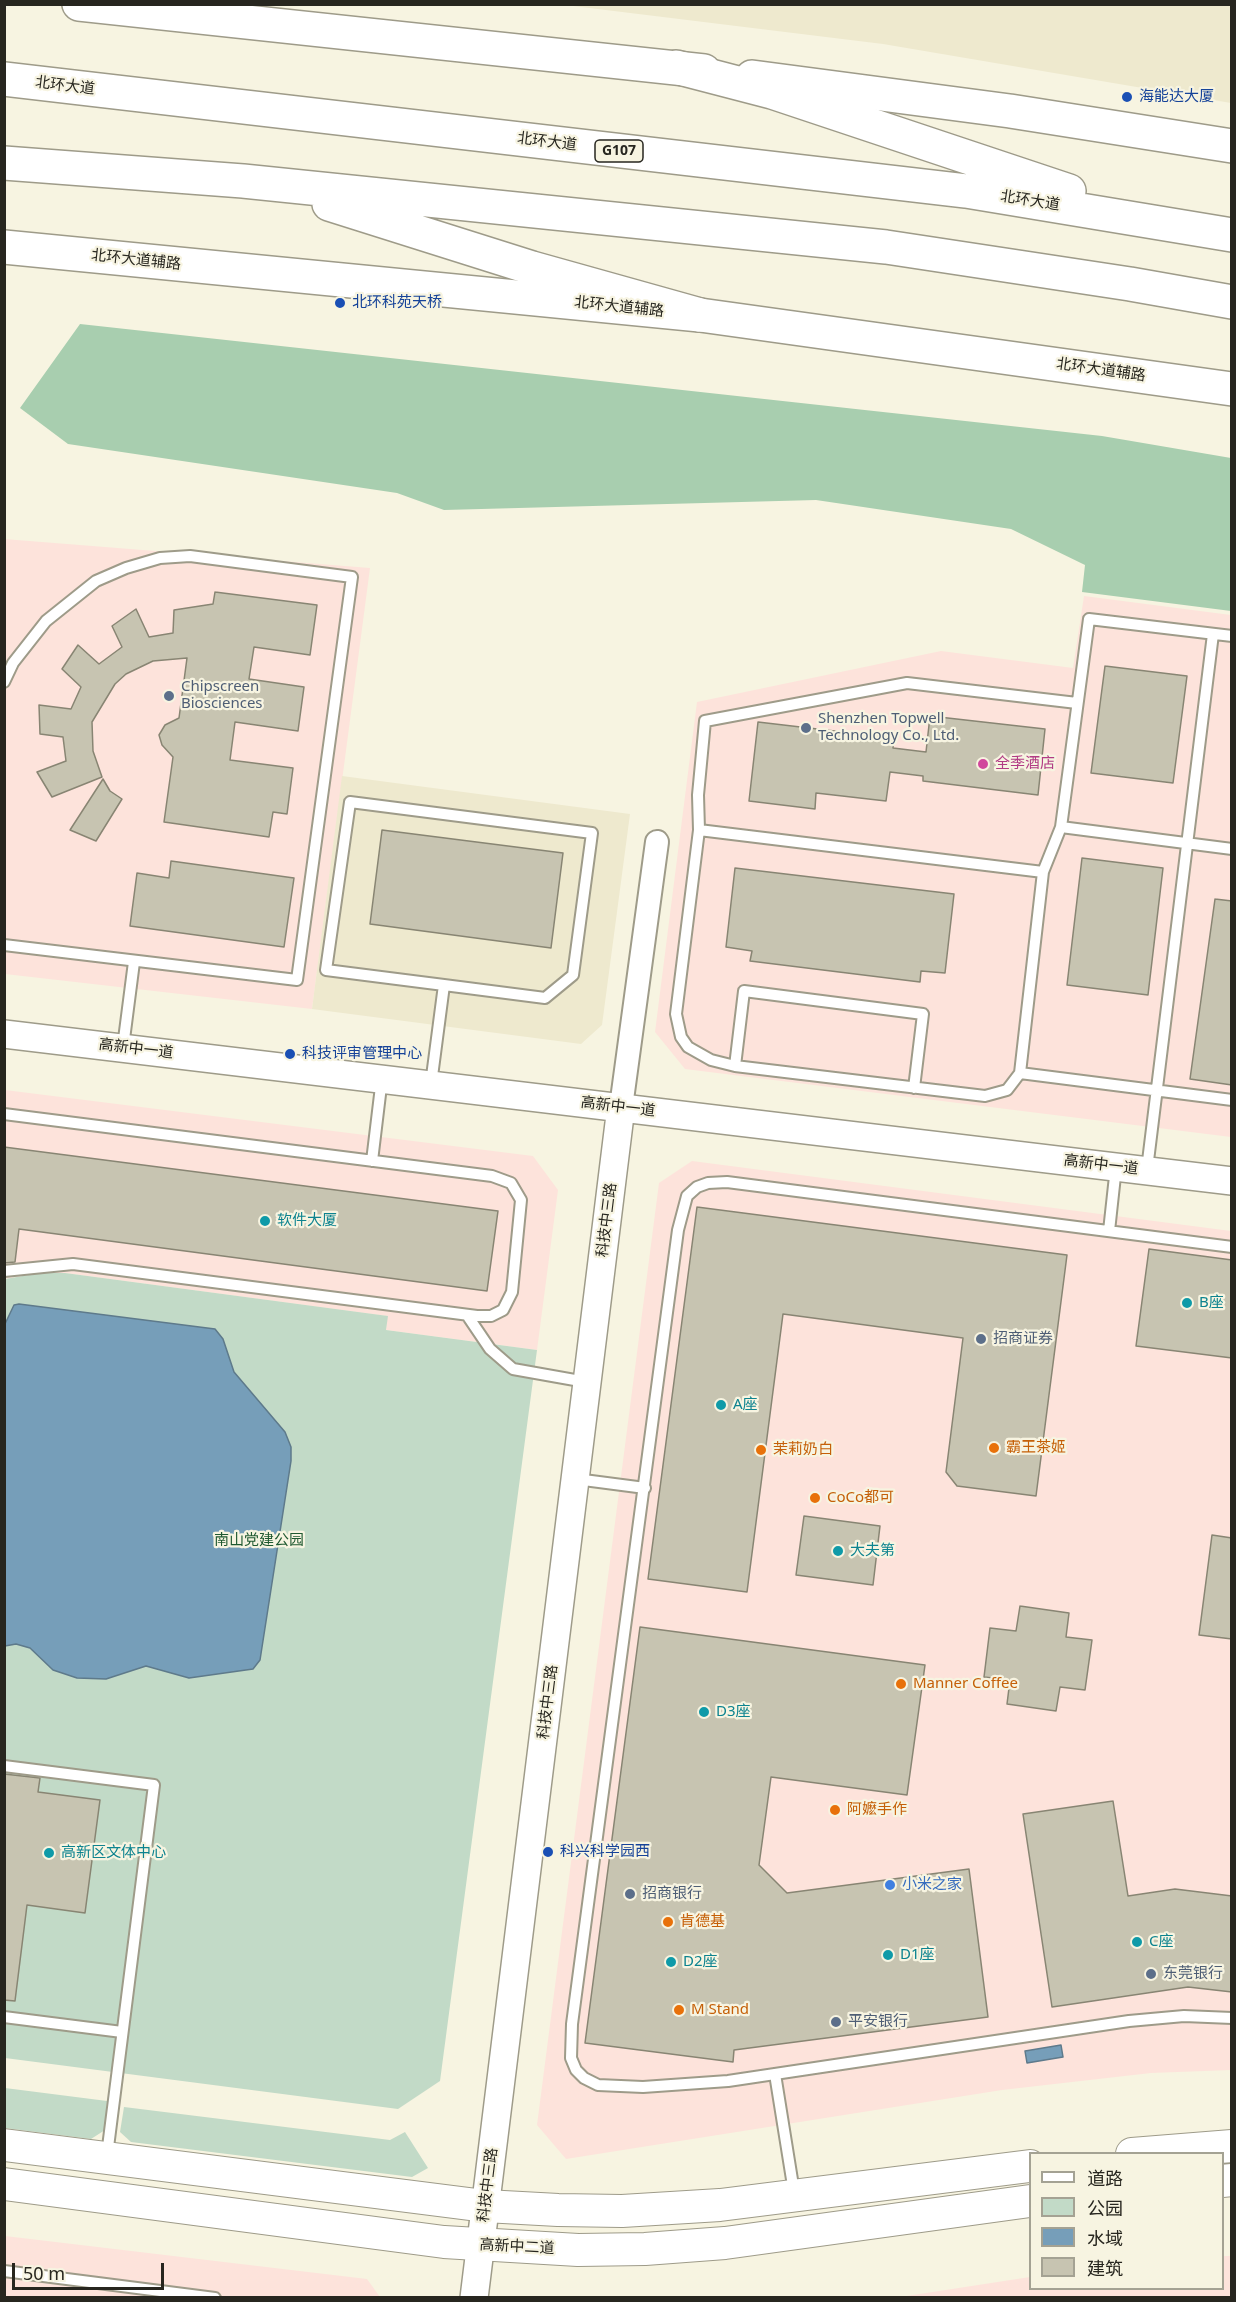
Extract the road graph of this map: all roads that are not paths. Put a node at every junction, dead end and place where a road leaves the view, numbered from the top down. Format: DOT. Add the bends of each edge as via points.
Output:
graph roads {
  1 [pos="80,4"];
  2 [pos="676,67"];
  3 [pos="4,79"];
  4 [pos="1232,146"];
  5 [pos="15,164"];
  6 [pos="243,181"];
  7 [pos="1180,225"];
  8 [pos="1232,235"];
  9 [pos="4,247"];
  10 [pos="1232,302"];
  11 [pos="700,315"];
  12 [pos="1232,389"];
  13 [pos="1213,634"];
  14 [pos="1232,636"];
  15 [pos="4,682"];
  16 [pos="1077,702"];
  17 [pos="1061,827"];
  18 [pos="699,830"];
  19 [pos="657,842"];
  20 [pos="1187,843"];
  21 [pos="1232,849"];
  22 [pos="1043,872"];
  23 [pos="4,945"];
  24 [pos="134,962"];
  25 [pos="444,985"];
  26 [pos="4,1034"];
  27 [pos="123,1047"];
  28 [pos="735,1066"];
  29 [pos="1020,1073"];
  30 [pos="382,1078"];
  31 [pos="431,1084"];
  32 [pos="914,1088"];
  33 [pos="1156,1091"];
  34 [pos="1232,1100"];
  35 [pos="621,1107"];
  36 [pos="4,1114"];
  37 [pos="372,1161"];
  38 [pos="1116,1167"];
  39 [pos="1146,1171"];
  40 [pos="1232,1181"];
  41 [pos="1109,1231"];
  42 [pos="1232,1247"];
  43 [pos="4,1271"];
  44 [pos="467,1315"];
  45 [pos="587,1382"];
  46 [pos="575,1479"];
  47 [pos="645,1488"];
  48 [pos="4,1766"];
  49 [pos="4,2017"];
  50 [pos="1232,2018"];
  51 [pos="122,2032"];
  52 [pos="776,2074"];
  53 [pos="4,2145"];
  54 [pos="1232,2146"];
  55 [pos="1157,2152"];
  56 [pos="106,2159"];
  57 [pos="1029,2166"];
  58 [pos="4,2184"];
  59 [pos="795,2198"];
  60 [pos="1029,2201"];
  61 [pos="485,2206"];
  62 [pos="480,2246"];
  63 [pos="4,2271"];
  64 [pos="215,2298"];
  65 [pos="474,2298"];
  1 -- 2 [label="main road"];
  2 -- 4 [label="main road" via="1010,111"];
  2 -- 7 [label="main road" via="772,92"];
  3 -- 7 [label="main road, 北环大道 / G107" via="966,191"];
  5 -- 6 [label="main road"];
  6 -- 10 [label="main road" via="886,247"];
  6 -- 11 [label="main road"];
  7 -- 8 [label="main road, 北环大道 / G107"];
  9 -- 11 [label="main road, 北环大道辅路"];
  11 -- 12 [label="main road, 北环大道辅路"];
  13 -- 14 [label="lane"];
  13 -- 16 [label="lane" via="1089,619"];
  13 -- 20 [label="lane"];
  15 -- 24 [label="lane" via="13,663 46,621 96,581 126,568 160,558 190,556 352,577 297,980"];
  16 -- 17 [label="lane"];
  16 -- 18 [label="lane" via="907,683 705,722"];
  17 -- 20 [label="lane"];
  17 -- 22 [label="lane"];
  18 -- 22 [label="lane"];
  18 -- 28 [label="lane" via="677,1027 688,1047 698,1054"];
  19 -- 35 [label="street"];
  20 -- 21 [label="lane"];
  20 -- 33 [label="lane"];
  22 -- 29 [label="lane"];
  23 -- 24 [label="lane"];
  24 -- 27 [label="lane"];
  25 -- 25 [label="lane" via="326,970 350,802 592,833 573,975 545,998"];
  25 -- 31 [label="lane"];
  26 -- 27 [label="street, 高新中一道"];
  27 -- 30 [label="street, 高新中一道"];
  28 -- 32 [label="lane"];
  28 -- 32 [label="lane" via="744,991 923,1014"];
  29 -- 32 [label="lane" via="1007,1090 995,1095"];
  29 -- 33 [label="lane"];
  30 -- 31 [label="street, 高新中一道"];
  30 -- 37 [label="lane"];
  31 -- 35 [label="street, 高新中一道"];
  33 -- 34 [label="lane"];
  33 -- 39 [label="lane"];
  35 -- 38 [label="street, 高新中一道"];
  35 -- 45 [label="street, 科技中三路"];
  36 -- 37 [label="lane"];
  37 -- 44 [label="lane" via="492,1176 511,1183 518,1191 521,1212 509,1302 491,1316"];
  38 -- 39 [label="street, 高新中一道"];
  38 -- 41 [label="lane"];
  39 -- 40 [label="street, 高新中一道"];
  41 -- 42 [label="lane"];
  41 -- 47 [label="lane" via="727,1182 697,1187 687,1196 682,1210"];
  43 -- 44 [label="lane" via="73,1264"];
  44 -- 45 [label="lane" via="490,1349 513,1369"];
  45 -- 46 [label="street, 科技中三路"];
  46 -- 47 [label="lane"];
  46 -- 61 [label="street, 科技中三路"];
  47 -- 52 [label="lane" via="572,2024 571,2058 584,2079 615,2088"];
  48 -- 51 [label="lane" via="153,1785"];
  49 -- 51 [label="lane"];
  50 -- 52 [label="lane" via="1129,2020"];
  51 -- 56 [label="lane"];
  52 -- 59 [label="lane"];
  53 -- 56 [label="main road"];
  54 -- 55 [label="main road"];
  56 -- 61 [label="main road"];
  57 -- 59 [label="main road"];
  58 -- 62 [label="main road, 高新中二道"];
  59 -- 61 [label="main road" via="622,2211"];
  60 -- 62 [label="main road, 高新中二道" via="725,2243 578,2250"];
  61 -- 62 [label="street, 科技中三路"];
  62 -- 65 [label="street, 科技中三路"];
  63 -- 64 [label="lane"];
}
